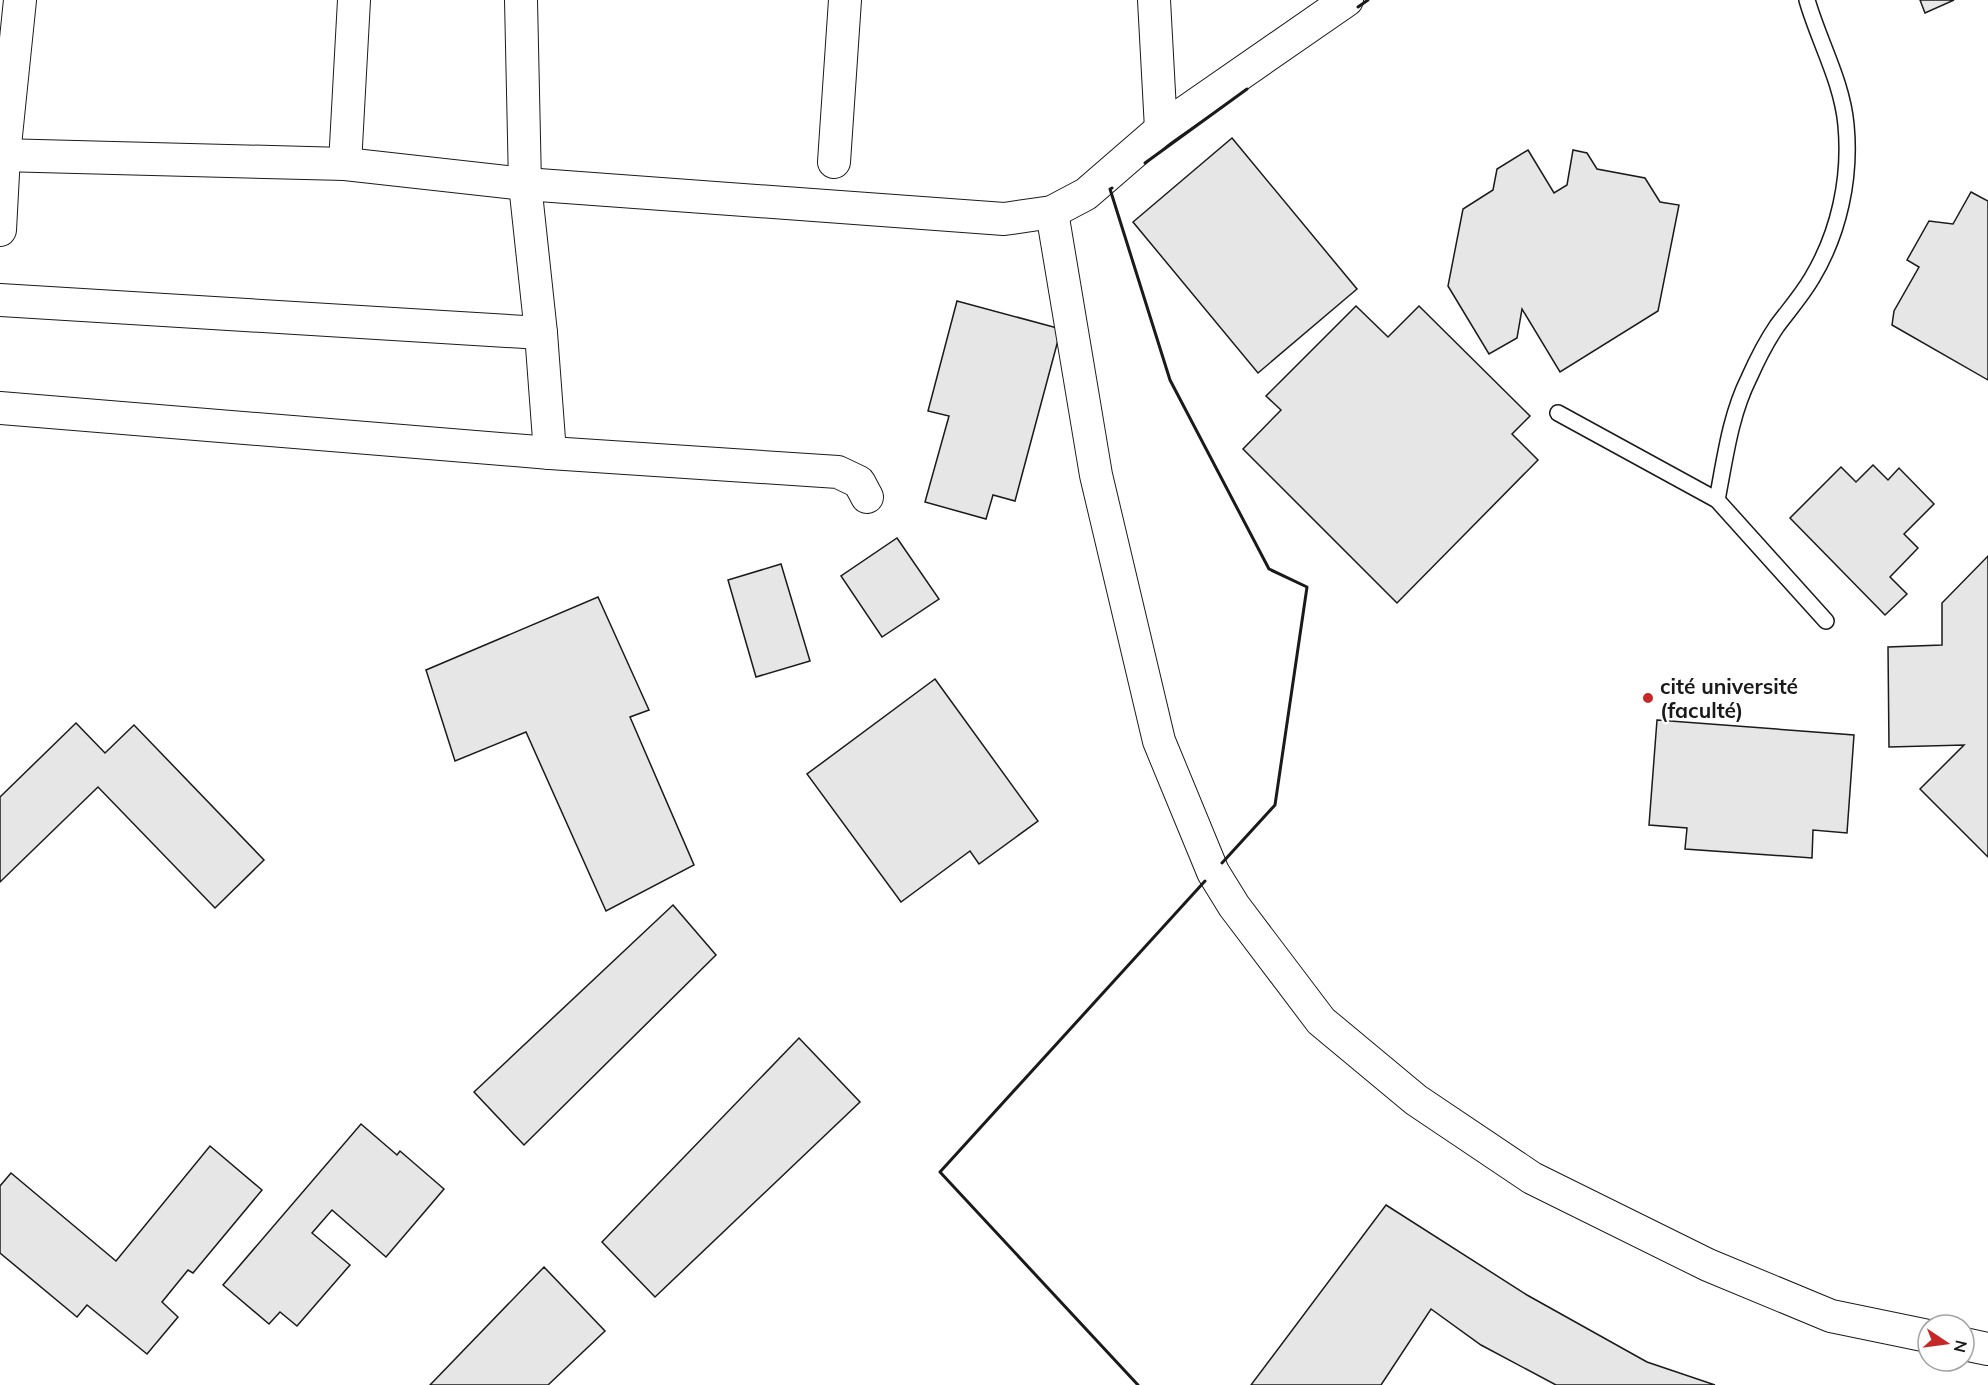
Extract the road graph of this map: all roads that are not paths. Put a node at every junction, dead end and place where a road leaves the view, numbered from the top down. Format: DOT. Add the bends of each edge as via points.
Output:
graph roads {
  1 [pos="20,0"];
  2 [pos="354,0"];
  3 [pos="521,0"];
  4 [pos="845,0"];
  5 [pos="1154,0"];
  6 [pos="1347,0"];
  7 [pos="1807,0"];
  8 [pos="1161,129"];
  9 [pos="2,155"];
  10 [pos="834,162"];
  11 [pos="345,164"];
  12 [pos="525,184"];
  13 [pos="1052,212"];
  14 [pos="0,230"];
  15 [pos="0,300"];
  16 [pos="542,333"];
  17 [pos="0,408"];
  18 [pos="1558,413"];
  19 [pos="550,453"];
  20 [pos="867,497"];
  21 [pos="1717,500"];
  22 [pos="1826,621"];
  23 [pos="1916,1334"];
  1 -- 9 [label="street"];
  2 -- 11 [label="street"];
  3 -- 12 [label="street"];
  4 -- 10 [label="street"];
  5 -- 8 [label="street"];
  6 -- 8 [label="street"];
  7 -- 21 [label="lane" via="1841,95 1847,144 1845,186 1827,249 1812,278 1775,329 1748,380 1734,416"];
  8 -- 13 [label="street" via="1086,194"];
  9 -- 11 [label="street"];
  9 -- 14 [label="street"];
  11 -- 12 [label="street"];
  12 -- 13 [label="street" via="1004,219"];
  12 -- 16 [label="street"];
  13 -- 23 [label="street" via="1096,475 1159,741 1213,872 1321,1021 1416,1100 1532,1178 1708,1264 1831,1316"];
  15 -- 16 [label="street"];
  16 -- 19 [label="street"];
  17 -- 19 [label="street"];
  18 -- 21 [label="lane"];
  19 -- 20 [label="street" via="838,472 859,482"];
  21 -- 22 [label="lane"];
}
